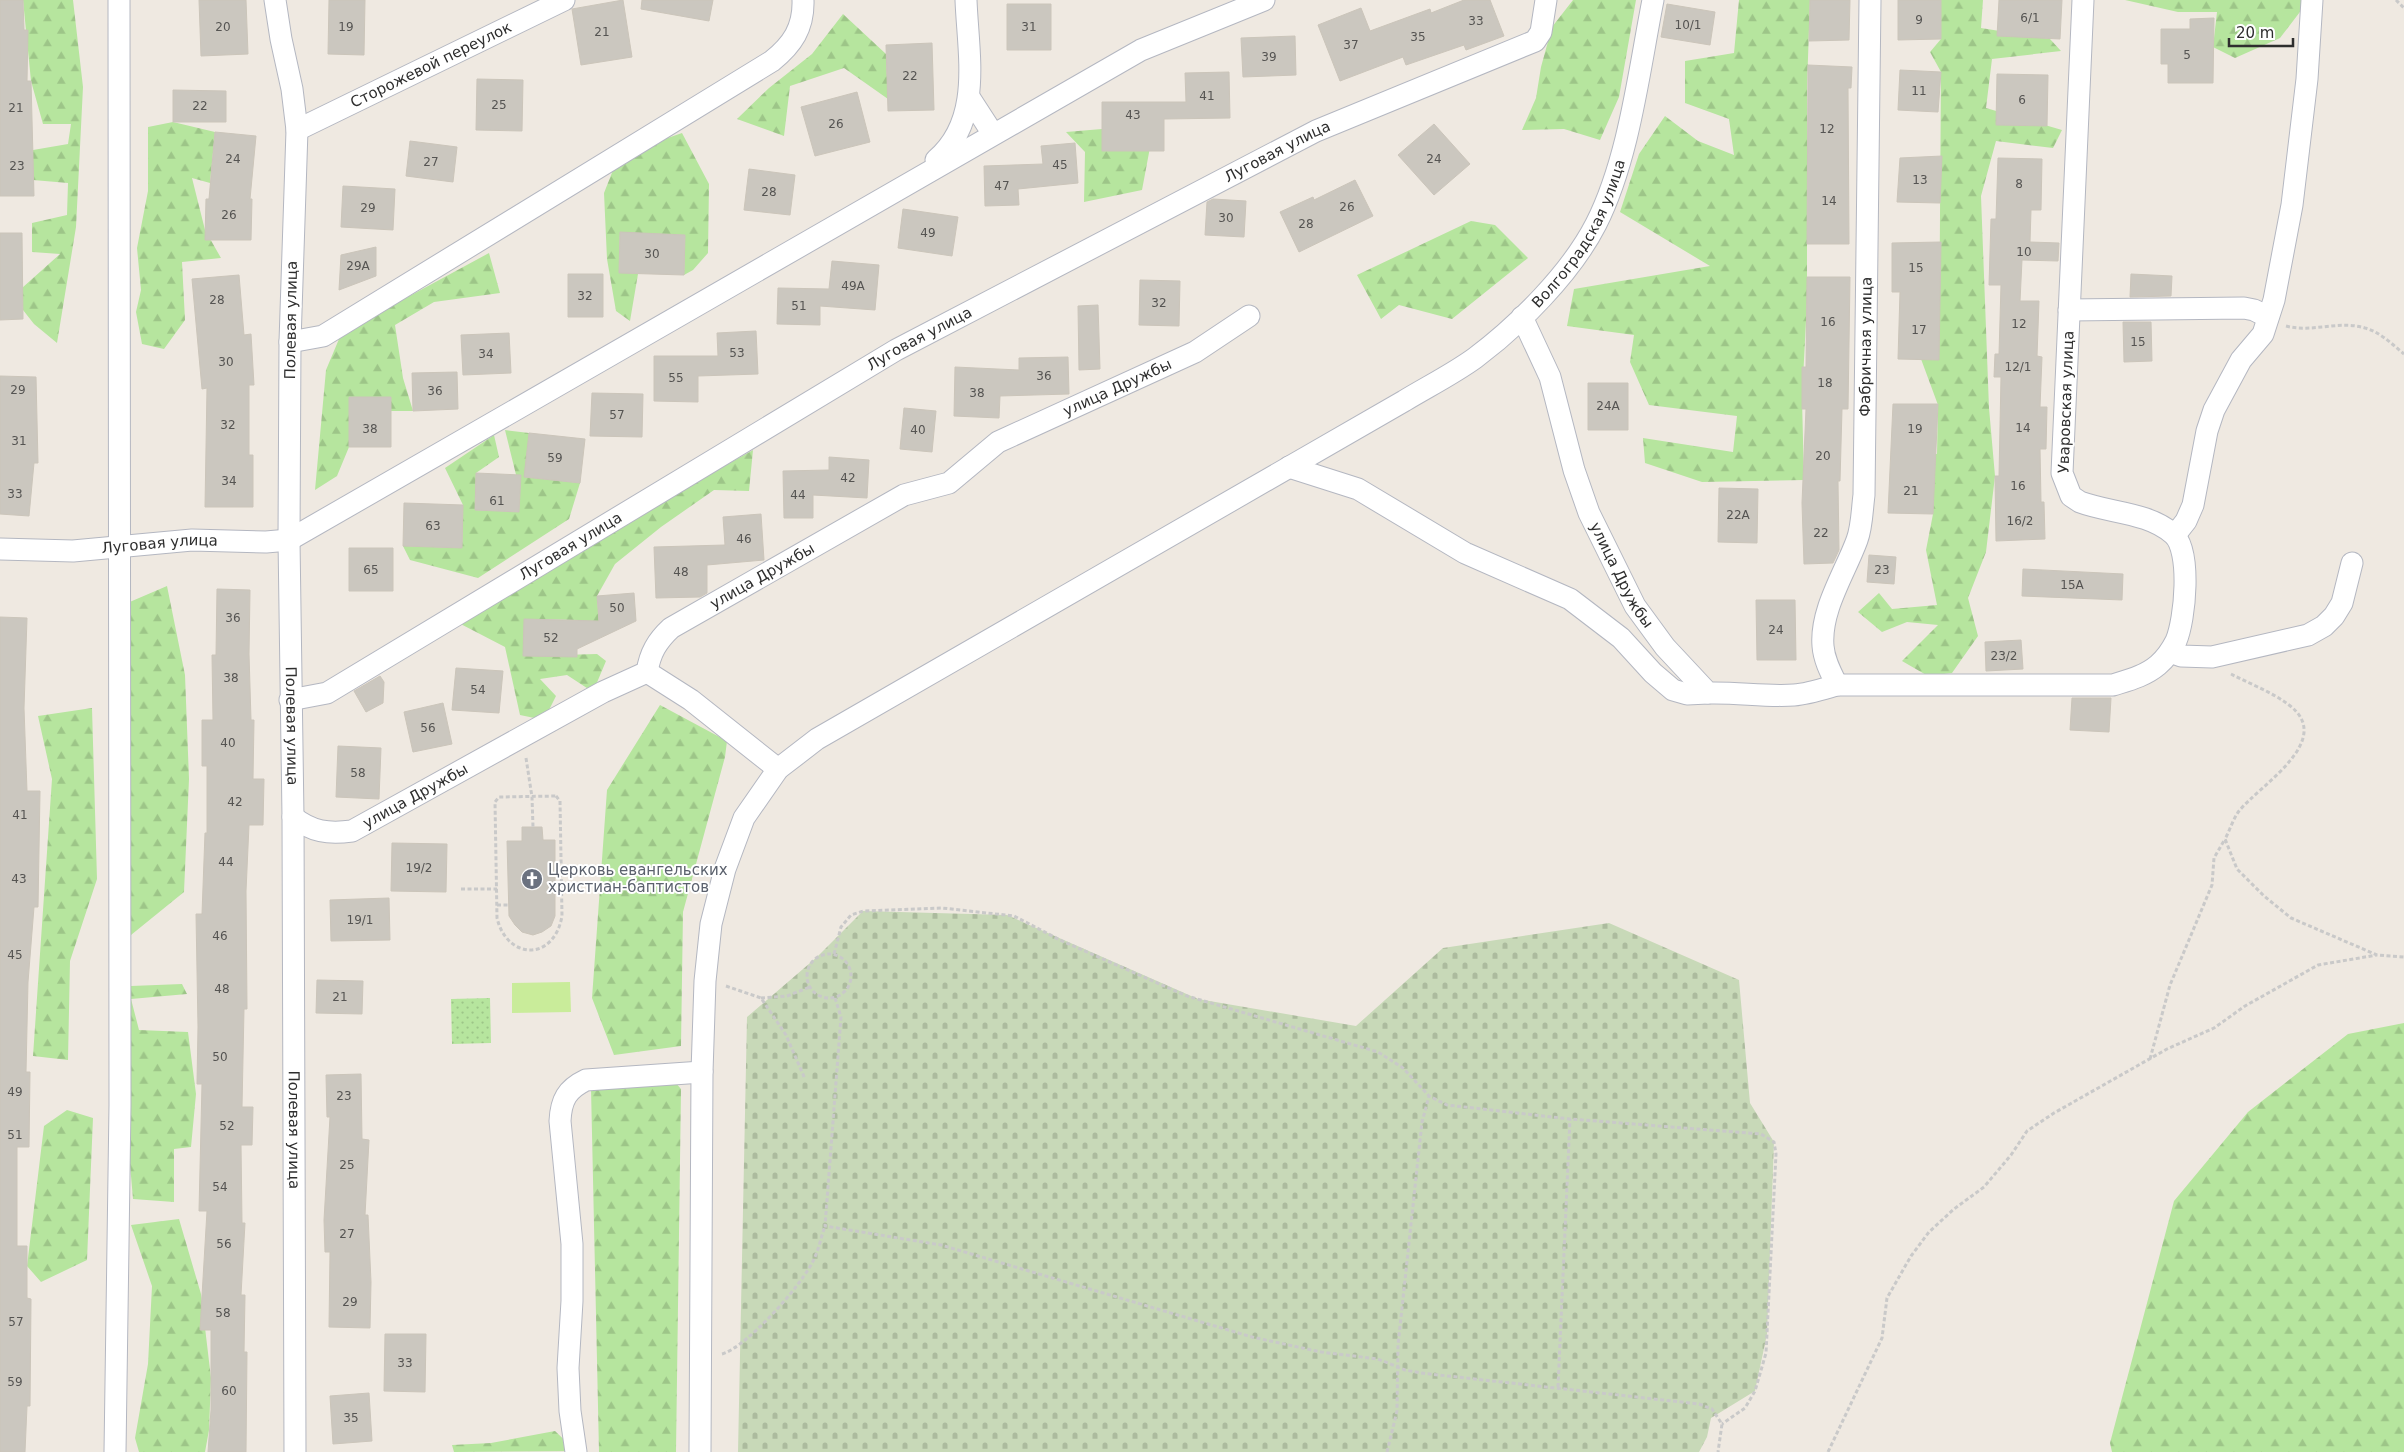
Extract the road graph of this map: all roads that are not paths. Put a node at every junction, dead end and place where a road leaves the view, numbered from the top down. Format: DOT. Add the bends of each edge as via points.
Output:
graph roads {
  1 [pos="119,0"];
  2 [pos="275,0"];
  3 [pos="564,0"];
  4 [pos="803,0"];
  5 [pos="966,0"];
  6 [pos="1264,0"];
  7 [pos="1546,0"];
  8 [pos="1653,0"];
  9 [pos="1870,0"];
  10 [pos="2083,0"];
  11 [pos="2312,0"];
  12 [pos="969,97"];
  13 [pos="298,130"];
  14 [pos="993,134"];
  15 [pos="913,179"];
  16 [pos="2069,310"];
  17 [pos="1250,316"];
  18 [pos="1522,317"];
  19 [pos="2268,317"];
  20 [pos="290,342"];
  21 [pos="1289,467"];
  22 [pos="2175,535"];
  23 [pos="289,540"];
  24 [pos="118,547"];
  25 [pos="0,549"];
  26 [pos="2352,563"];
  27 [pos="2170,652"];
  28 [pos="647,672"];
  29 [pos="1836,686"];
  30 [pos="1708,693"];
  31 [pos="290,700"];
  32 [pos="778,770"];
  33 [pos="293,817"];
  34 [pos="702,1072"];
  35 [pos="115,1452"];
  36 [pos="295,1452"];
  37 [pos="576,1452"];
  38 [pos="700,1452"];
  1 -- 24 [label="street"];
  2 -- 13 [label="street, Полевая улица"];
  3 -- 13 [label="street, Сторожевой переулок"];
  4 -- 20 [label="street" via="801,24 795,38 772,61 323,336"];
  5 -- 12 [label="street, Луговая улица"];
  6 -- 14 [label="street, Луговая улица" via="1141,50"];
  7 -- 31 [label="street, Луговая улица" via="1541,32 1535,41 1316,132 896,350 328,693"];
  8 -- 18 [label="street, Волгоградская улица" via="1623,146 1606,200 1596,224 1567,271"];
  9 -- 29 [label="street, Фабричная улица" via="1864,495 1858,538 1832,598 1825,625 1825,653"];
  10 -- 16 [label="street, Уваровская улица"];
  11 -- 19 [label="street" via="2307,78 2292,205"];
  12 -- 14 [label="street"];
  12 -- 15 [label="street, Луговая улица" via="958,134 940,157"];
  13 -- 20 [label="street, Полевая улица"];
  14 -- 15 [label="street, Луговая улица"];
  15 -- 23 [label="street, Луговая улица"];
  16 -- 19 [label="street" via="2244,308"];
  16 -- 22 [label="street, Уваровская улица" via="2062,473 2065,486 2080,502 2160,524"];
  17 -- 28 [label="street, улица Дружбы" via="1195,352 998,442 949,482 904,494 671,628 657,642"];
  18 -- 21 [label="street, Волгоградская улица" via="1475,358"];
  18 -- 30 [label="street, улица Дружбы" via="1550,377 1574,470 1589,513 1635,606 1665,647"];
  19 -- 22 [label="street" via="2263,334 2241,360 2214,410 2193,505"];
  20 -- 23 [label="street, Полевая улица"];
  21 -- 30 [label="street" via="1358,489 1464,553 1570,599 1621,638 1673,690 1687,694"];
  21 -- 32 [label="street, Волгоградская улица" via="817,739"];
  22 -- 27 [label="street" via="2184,564 2184,587 2181,627"];
  23 -- 24 [label="street, Луговая улица" via="192,540"];
  23 -- 31 [label="street, Полевая улица"];
  24 -- 25 [label="street, Луговая улица" via="73,551"];
  24 -- 35 [label="street" via="120,1105"];
  26 -- 27 [label="street" via="2342,602 2334,616 2308,635 2212,657 2181,656"];
  27 -- 29 [label="street" via="2159,665 2140,676 2113,685"];
  28 -- 32 [label="street" via="691,700"];
  28 -- 33 [label="street, улица Дружбы" via="603,692 352,831 318,831"];
  29 -- 30 [label="street" via="1797,695"];
  31 -- 33 [label="street, Полевая улица"];
  32 -- 34 [label="street, Волгоградская улица" via="744,818 725,868 711,924 705,981"];
  33 -- 36 [label="street, Полевая улица"];
  34 -- 37 [label="street" via="586,1080 566,1093 561,1107 572,1244 568,1368"];
  34 -- 38 [label="street, Волгоградская улица"];
}
